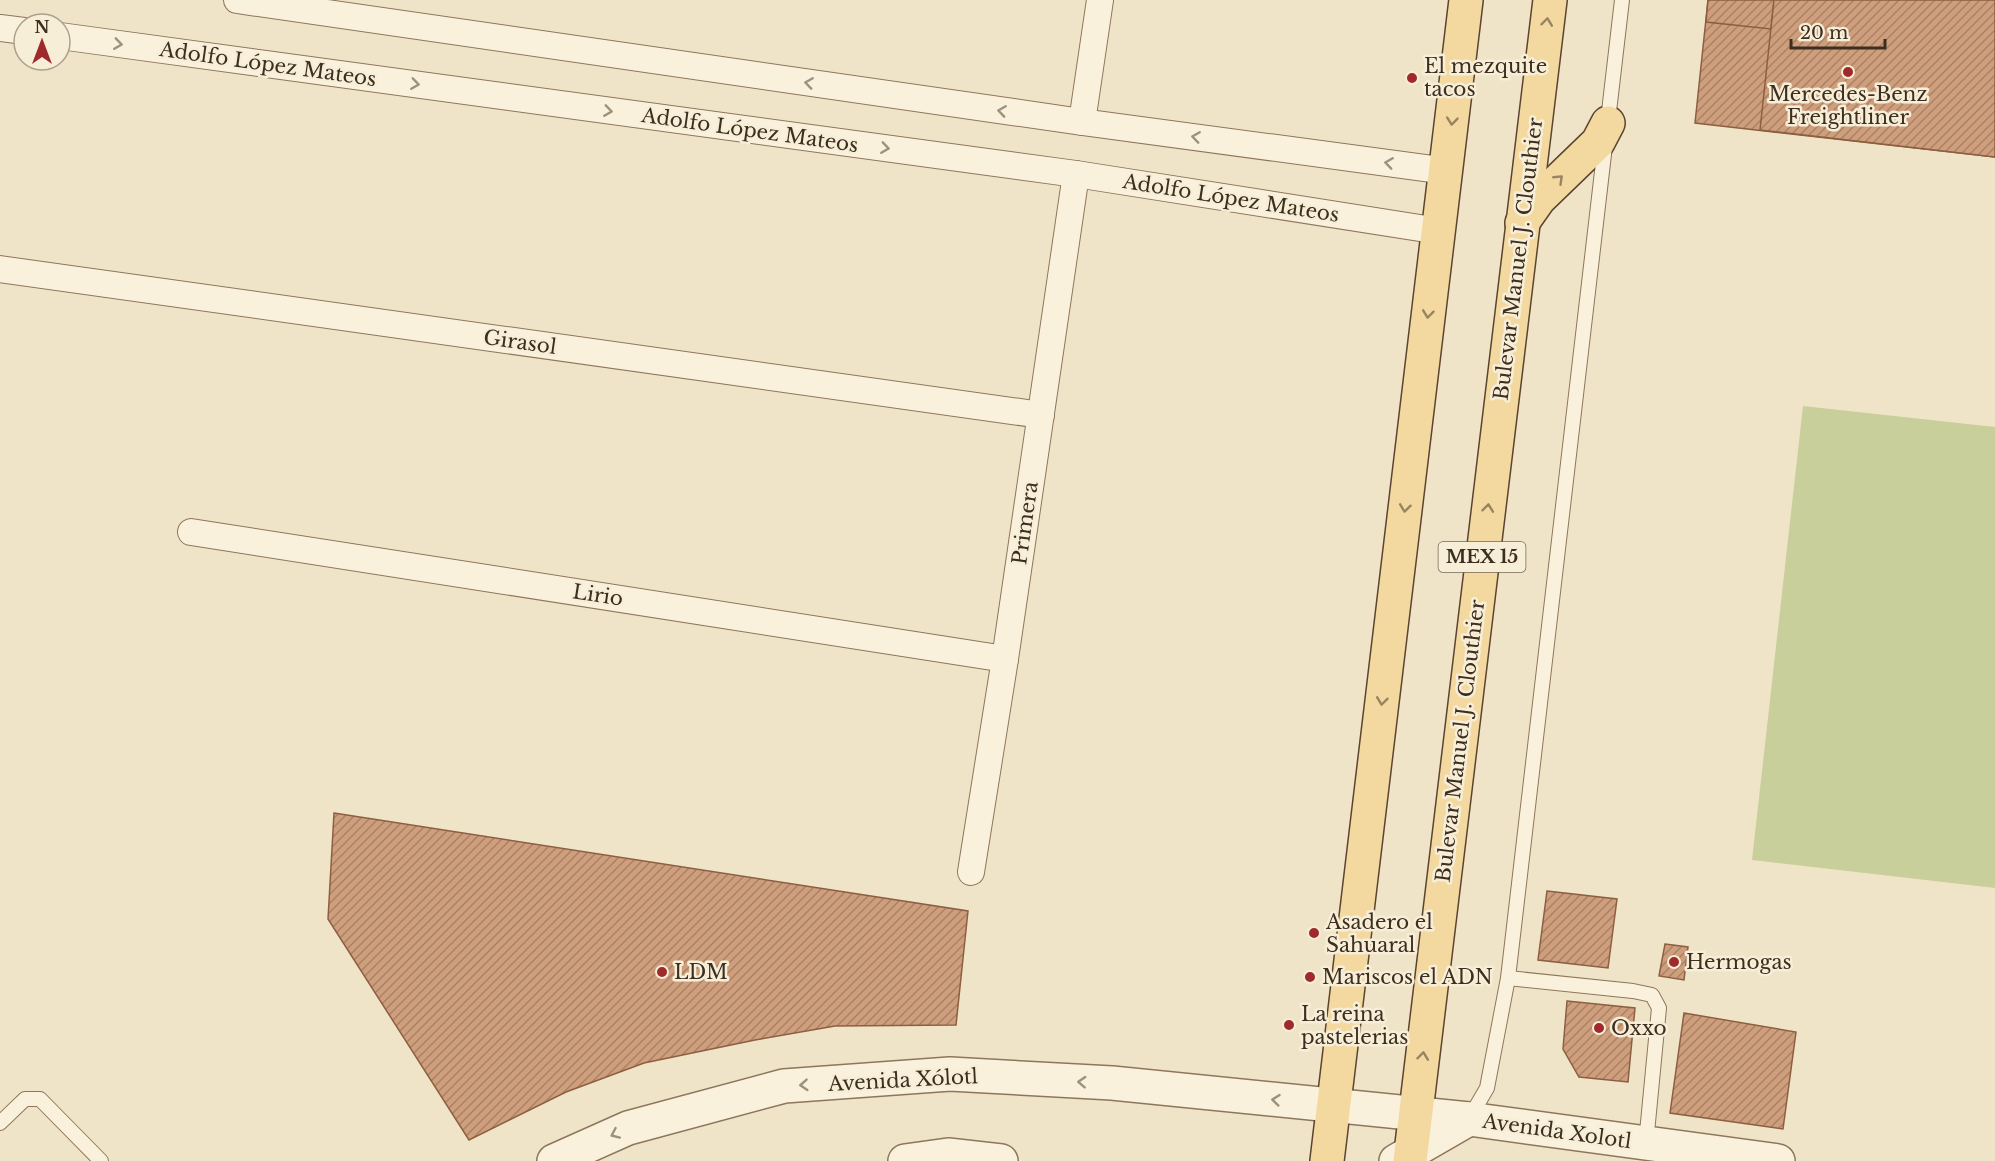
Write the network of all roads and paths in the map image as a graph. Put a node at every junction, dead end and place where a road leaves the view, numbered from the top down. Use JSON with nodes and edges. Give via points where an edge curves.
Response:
{"nodes":[{"id":1,"x":237,"y":0,"type":"edge"},
{"id":2,"x":1100,"y":0,"type":"edge"},
{"id":3,"x":1466,"y":0,"type":"edge"},
{"id":4,"x":1550,"y":0,"type":"edge"},
{"id":5,"x":1622,"y":0,"type":"edge"},
{"id":6,"x":72,"y":38,"type":"edge"},
{"id":7,"x":1082,"y":122,"type":"junction"},
{"id":8,"x":1608,"y":123,"type":"junction"},
{"id":9,"x":1447,"y":171,"type":"junction"},
{"id":10,"x":1076,"y":174,"type":"junction"},
{"id":11,"x":1522,"y":223,"type":"junction"},
{"id":12,"x":1439,"y":231,"type":"junction"},
{"id":13,"x":0,"y":269,"type":"edge"},
{"id":14,"x":1041,"y":416,"type":"junction"},
{"id":15,"x":191,"y":532,"type":"dead end"},
{"id":16,"x":1005,"y":659,"type":"junction"},
{"id":17,"x":971,"y":872,"type":"dead end"},
{"id":18,"x":1508,"y":978,"type":"junction"},
{"id":19,"x":1334,"y":1106,"type":"junction"},
{"id":20,"x":1416,"y":1114,"type":"junction"},
{"id":21,"x":1469,"y":1119,"type":"junction"},
{"id":22,"x":0,"y":1123,"type":"edge"},
{"id":23,"x":1646,"y":1143,"type":"junction"},
{"id":24,"x":1406,"y":1159,"type":"edge"},
{"id":25,"x":101,"y":1161,"type":"edge"},
{"id":26,"x":554,"y":1161,"type":"edge"},
{"id":27,"x":905,"y":1161,"type":"edge"},
{"id":28,"x":1001,"y":1161,"type":"edge"},
{"id":29,"x":1327,"y":1161,"type":"edge"},
{"id":30,"x":1778,"y":1161,"type":"edge"}],
"edges":[{"from":7,"to":1,"type":"street","one_way":true},
{"from":2,"to":7,"type":"street"},
{"from":3,"to":9,"type":"main road","one_way":true},
{"from":11,"to":4,"type":"main road","name":"Bulevar Manuel J. Clouthier","number":"MEX 15","one_way":true},
{"from":5,"to":8,"type":"lane"},
{"from":6,"to":10,"type":"street","name":"Adolfo López Mateos","one_way":true},
{"from":9,"to":7,"type":"street","one_way":true},
{"from":11,"to":8,"type":"main road","one_way":true,"via":[[1539,199],[1598,142]]},
{"from":8,"to":18,"type":"lane"},
{"from":9,"to":12,"type":"main road"},
{"from":10,"to":12,"type":"street","name":"Adolfo López Mateos"},
{"from":10,"to":14,"type":"street","name":"Primera"},
{"from":20,"to":11,"type":"main road","name":"Bulevar Manuel J. Clouthier","number":"MEX 15","one_way":true},
{"from":12,"to":19,"type":"main road","one_way":true},
{"from":13,"to":14,"type":"street","name":"Girasol"},
{"from":14,"to":16,"type":"street","name":"Primera"},
{"from":15,"to":16,"type":"street","name":"Lirio"},
{"from":16,"to":17,"type":"street","name":"Primera"},
{"from":18,"to":21,"type":"lane","via":[[1487,1088]]},
{"from":18,"to":23,"type":"lane","via":[[1652,996],[1659,1008]]},
{"from":19,"to":20,"type":"street","name":"Avenida Xolotl"},
{"from":19,"to":26,"type":"street","name":"Avenida Xólotl","one_way":true,"via":[[1112,1083],[950,1074],[784,1086],[628,1128]]},
{"from":19,"to":29,"type":"main road"},
{"from":20,"to":21,"type":"street","name":"Avenida Xolotl"},
{"from":20,"to":24,"type":"main road","name":"Bulevar Manuel J. Clouthier","number":"MEX 15"},
{"from":21,"to":23,"type":"street","name":"Avenida Xolotl"},
{"from":21,"to":24,"type":"street"},
{"from":22,"to":25,"type":"lane","via":[[25,1099],[40,1099]]},
{"from":23,"to":30,"type":"street","name":"Avenida Xolotl"},
{"from":27,"to":28,"type":"street","via":[[948,1155]]}]}
